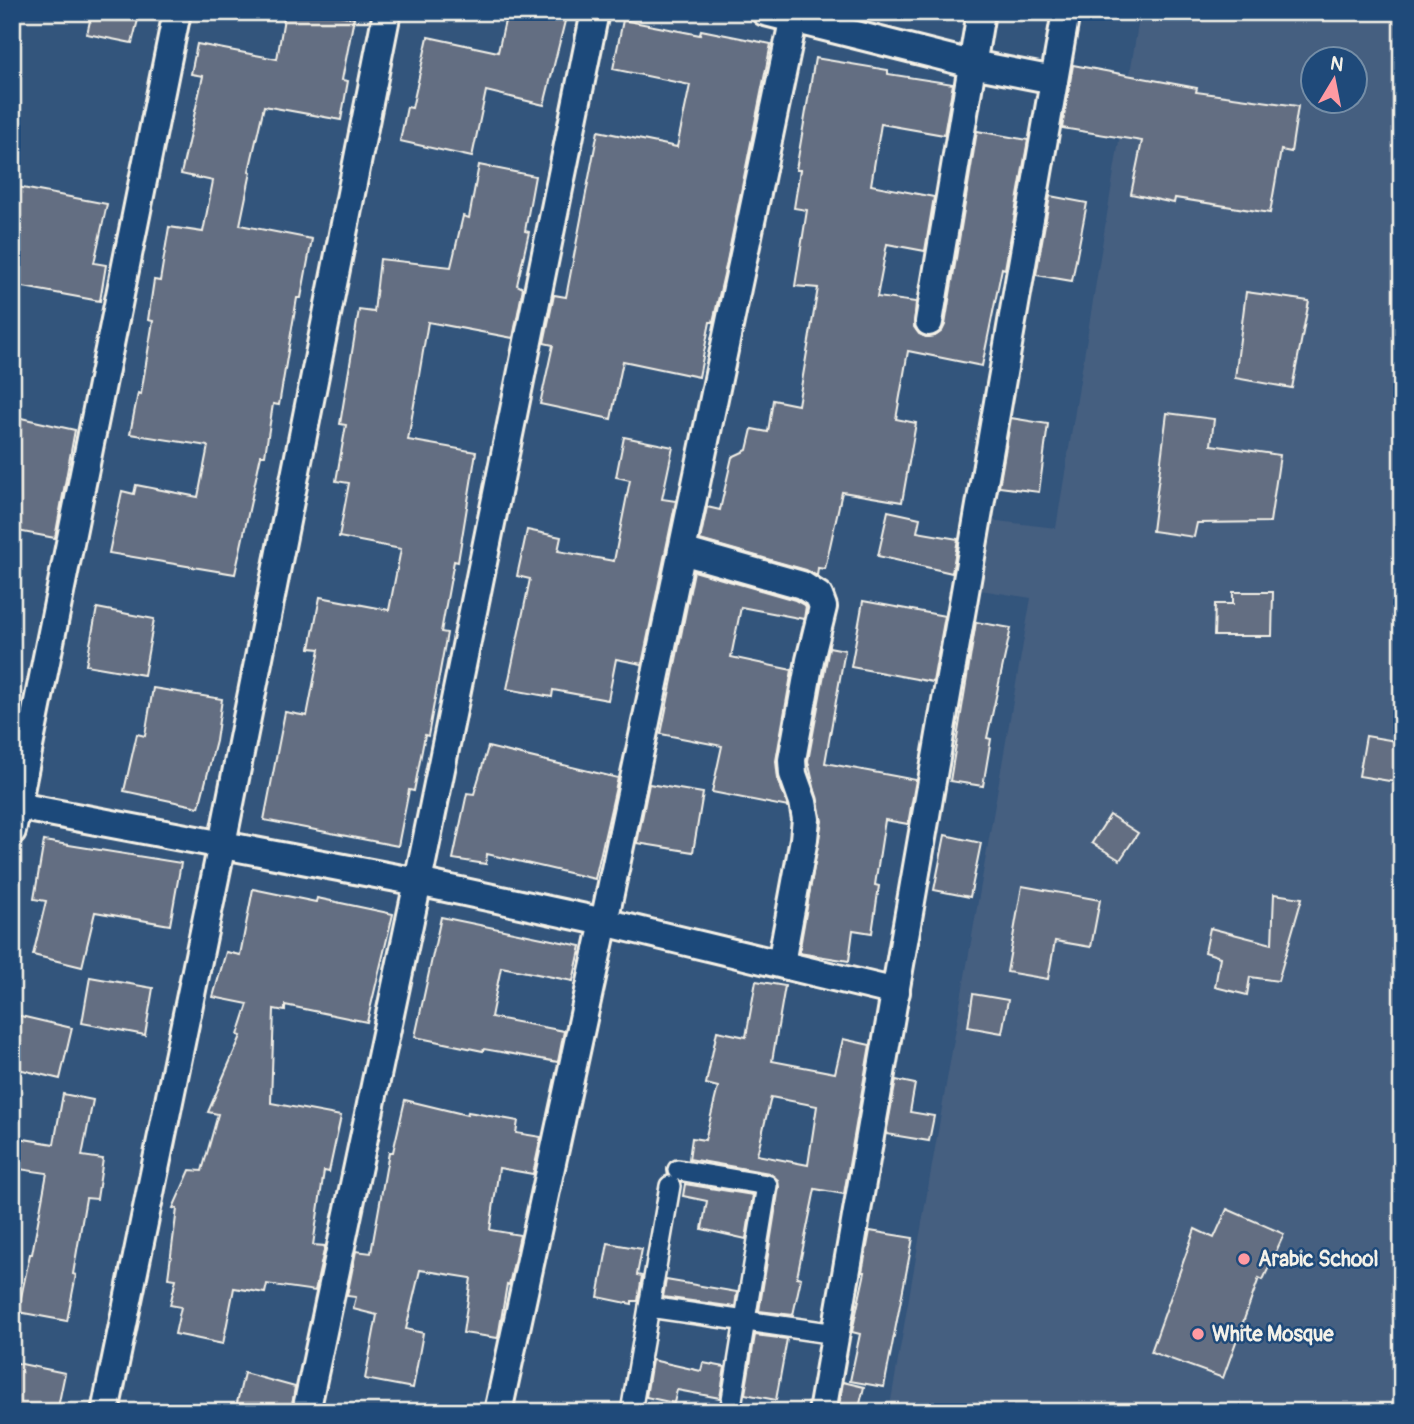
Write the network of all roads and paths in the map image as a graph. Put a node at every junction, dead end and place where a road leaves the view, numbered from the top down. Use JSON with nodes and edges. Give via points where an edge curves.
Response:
{"nodes":[{"id":1,"x":177,"y":12,"type":"edge"},
{"id":2,"x":387,"y":12,"type":"edge"},
{"id":3,"x":595,"y":12,"type":"edge"},
{"id":4,"x":765,"y":12,"type":"edge"},
{"id":5,"x":981,"y":12,"type":"edge"},
{"id":6,"x":1066,"y":12,"type":"edge"},
{"id":7,"x":795,"y":15,"type":"edge"},
{"id":8,"x":972,"y":64,"type":"junction"},
{"id":9,"x":1055,"y":80,"type":"junction"},
{"id":10,"x":929,"y":322,"type":"dead end"},
{"id":11,"x":682,"y":551,"type":"junction"},
{"id":12,"x":14,"y":814,"type":"edge"},
{"id":13,"x":222,"y":844,"type":"junction"},
{"id":14,"x":418,"y":882,"type":"junction"},
{"id":15,"x":604,"y":922,"type":"junction"},
{"id":16,"x":781,"y":963,"type":"junction"},
{"id":17,"x":896,"y":992,"type":"junction"},
{"id":18,"x":649,"y":1307,"type":"junction"},
{"id":19,"x":745,"y":1321,"type":"junction"},
{"id":20,"x":836,"y":1334,"type":"junction"},
{"id":21,"x":105,"y":1412,"type":"edge"},
{"id":22,"x":306,"y":1412,"type":"edge"},
{"id":23,"x":498,"y":1412,"type":"edge"},
{"id":24,"x":631,"y":1412,"type":"edge"},
{"id":25,"x":730,"y":1412,"type":"edge"},
{"id":26,"x":822,"y":1412,"type":"edge"}],
"edges":[{"from":1,"to":12,"type":"street"},
{"from":2,"to":13,"type":"street"},
{"from":3,"to":14,"type":"street"},
{"from":4,"to":7,"type":"street"},
{"from":5,"to":8,"type":"street"},
{"from":6,"to":9,"type":"street"},
{"from":7,"to":8,"type":"street"},
{"from":7,"to":11,"type":"street"},
{"from":8,"to":9,"type":"street"},
{"from":8,"to":10,"type":"street"},
{"from":9,"to":17,"type":"street"},
{"from":11,"to":15,"type":"street"},
{"from":11,"to":16,"type":"street","via":[[802,585],[819,596],[823,607],[794,744],[793,774],[806,820]]},
{"from":12,"to":13,"type":"street"},
{"from":13,"to":14,"type":"street"},
{"from":13,"to":21,"type":"street"},
{"from":14,"to":15,"type":"street"},
{"from":14,"to":22,"type":"street"},
{"from":15,"to":16,"type":"street"},
{"from":15,"to":23,"type":"street"},
{"from":16,"to":17,"type":"street"},
{"from":17,"to":20,"type":"street"},
{"from":18,"to":19,"type":"street"},
{"from":18,"to":19,"type":"street","via":[[674,1178],[767,1185]]},
{"from":18,"to":24,"type":"street"},
{"from":19,"to":20,"type":"street"},
{"from":19,"to":25,"type":"street"},
{"from":20,"to":26,"type":"street"}]}
